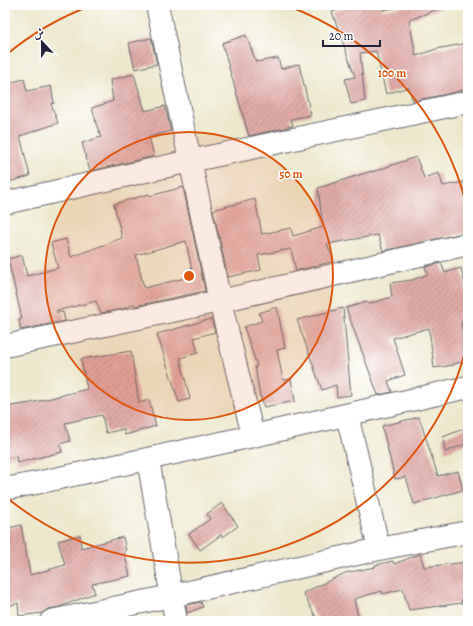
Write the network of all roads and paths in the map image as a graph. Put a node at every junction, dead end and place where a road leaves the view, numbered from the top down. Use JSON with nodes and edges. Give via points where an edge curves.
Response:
{"nodes":[{"id":1,"x":158,"y":5,"type":"edge"},
{"id":2,"x":468,"y":102,"type":"edge"},
{"id":3,"x":190,"y":161,"type":"junction"},
{"id":4,"x":5,"y":203,"type":"edge"},
{"id":5,"x":468,"y":244,"type":"edge"},
{"id":6,"x":220,"y":301,"type":"junction"},
{"id":7,"x":5,"y":346,"type":"edge"},
{"id":8,"x":468,"y":387,"type":"edge"},
{"id":9,"x":347,"y":415,"type":"junction"},
{"id":10,"x":253,"y":436,"type":"junction"},
{"id":11,"x":148,"y":459,"type":"junction"},
{"id":12,"x":5,"y":489,"type":"edge"},
{"id":13,"x":468,"y":532,"type":"edge"},
{"id":14,"x":379,"y":549,"type":"junction"},
{"id":15,"x":171,"y":596,"type":"junction"},
{"id":16,"x":51,"y":621,"type":"edge"},
{"id":17,"x":176,"y":621,"type":"edge"}],
"edges":[{"from":1,"to":3,"type":"street"},
{"from":2,"to":3,"type":"street"},
{"from":3,"to":4,"type":"street"},
{"from":3,"to":6,"type":"street"},
{"from":5,"to":6,"type":"street"},
{"from":6,"to":7,"type":"street"},
{"from":6,"to":10,"type":"street"},
{"from":8,"to":9,"type":"street"},
{"from":9,"to":10,"type":"street"},
{"from":9,"to":14,"type":"street"},
{"from":10,"to":11,"type":"street"},
{"from":11,"to":12,"type":"street"},
{"from":11,"to":15,"type":"street"},
{"from":13,"to":14,"type":"street"},
{"from":14,"to":15,"type":"street"},
{"from":15,"to":16,"type":"street"},
{"from":15,"to":17,"type":"street"}]}
